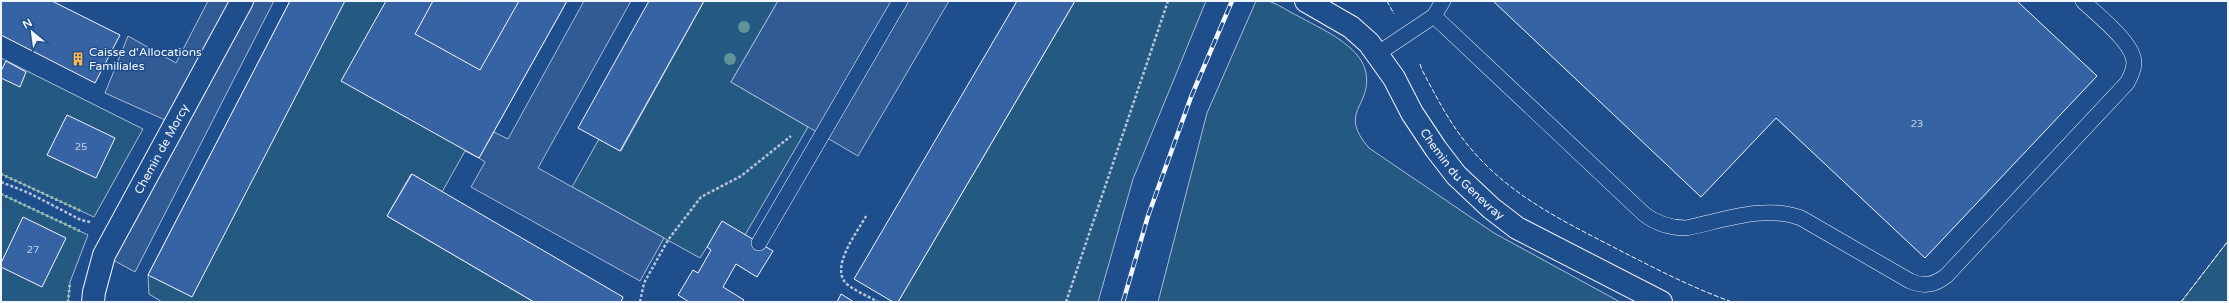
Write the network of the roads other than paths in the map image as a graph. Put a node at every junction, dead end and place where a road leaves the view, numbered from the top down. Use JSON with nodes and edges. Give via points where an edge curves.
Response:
{"nodes":[{"id":1,"x":242,"y":1,"type":"edge"},
{"id":2,"x":900,"y":1,"type":"edge"},
{"id":3,"x":1306,"y":1,"type":"edge"},
{"id":4,"x":1443,"y":1,"type":"edge"},
{"id":5,"x":2083,"y":1,"type":"edge"},
{"id":6,"x":1434,"y":16,"type":"junction"},
{"id":7,"x":1378,"y":54,"type":"junction"},
{"id":8,"x":759,"y":243,"type":"dead end"},
{"id":9,"x":93,"y":302,"type":"edge"},
{"id":10,"x":1661,"y":302,"type":"edge"}],
"edges":[{"from":1,"to":9,"type":"street","name":"Chemin de Morcy","via":[[118,227],[104,256]]},
{"from":2,"to":8,"type":"lane"},
{"from":3,"to":7,"type":"street","name":"Chemin du Genevray","via":[[1351,26]]},
{"from":4,"to":6,"type":"lane"},
{"from":5,"to":6,"type":"lane","via":[[2132,51],[2134,62],[2127,83],[1946,276],[1924,285],[1910,281],[1788,213],[1762,213],[1686,228],[1675,228],[1654,221]]},
{"from":6,"to":7,"type":"lane"},
{"from":7,"to":10,"type":"street","name":"Chemin du Genevray","via":[[1436,149],[1456,175],[1491,208],[1517,228]]}]}
